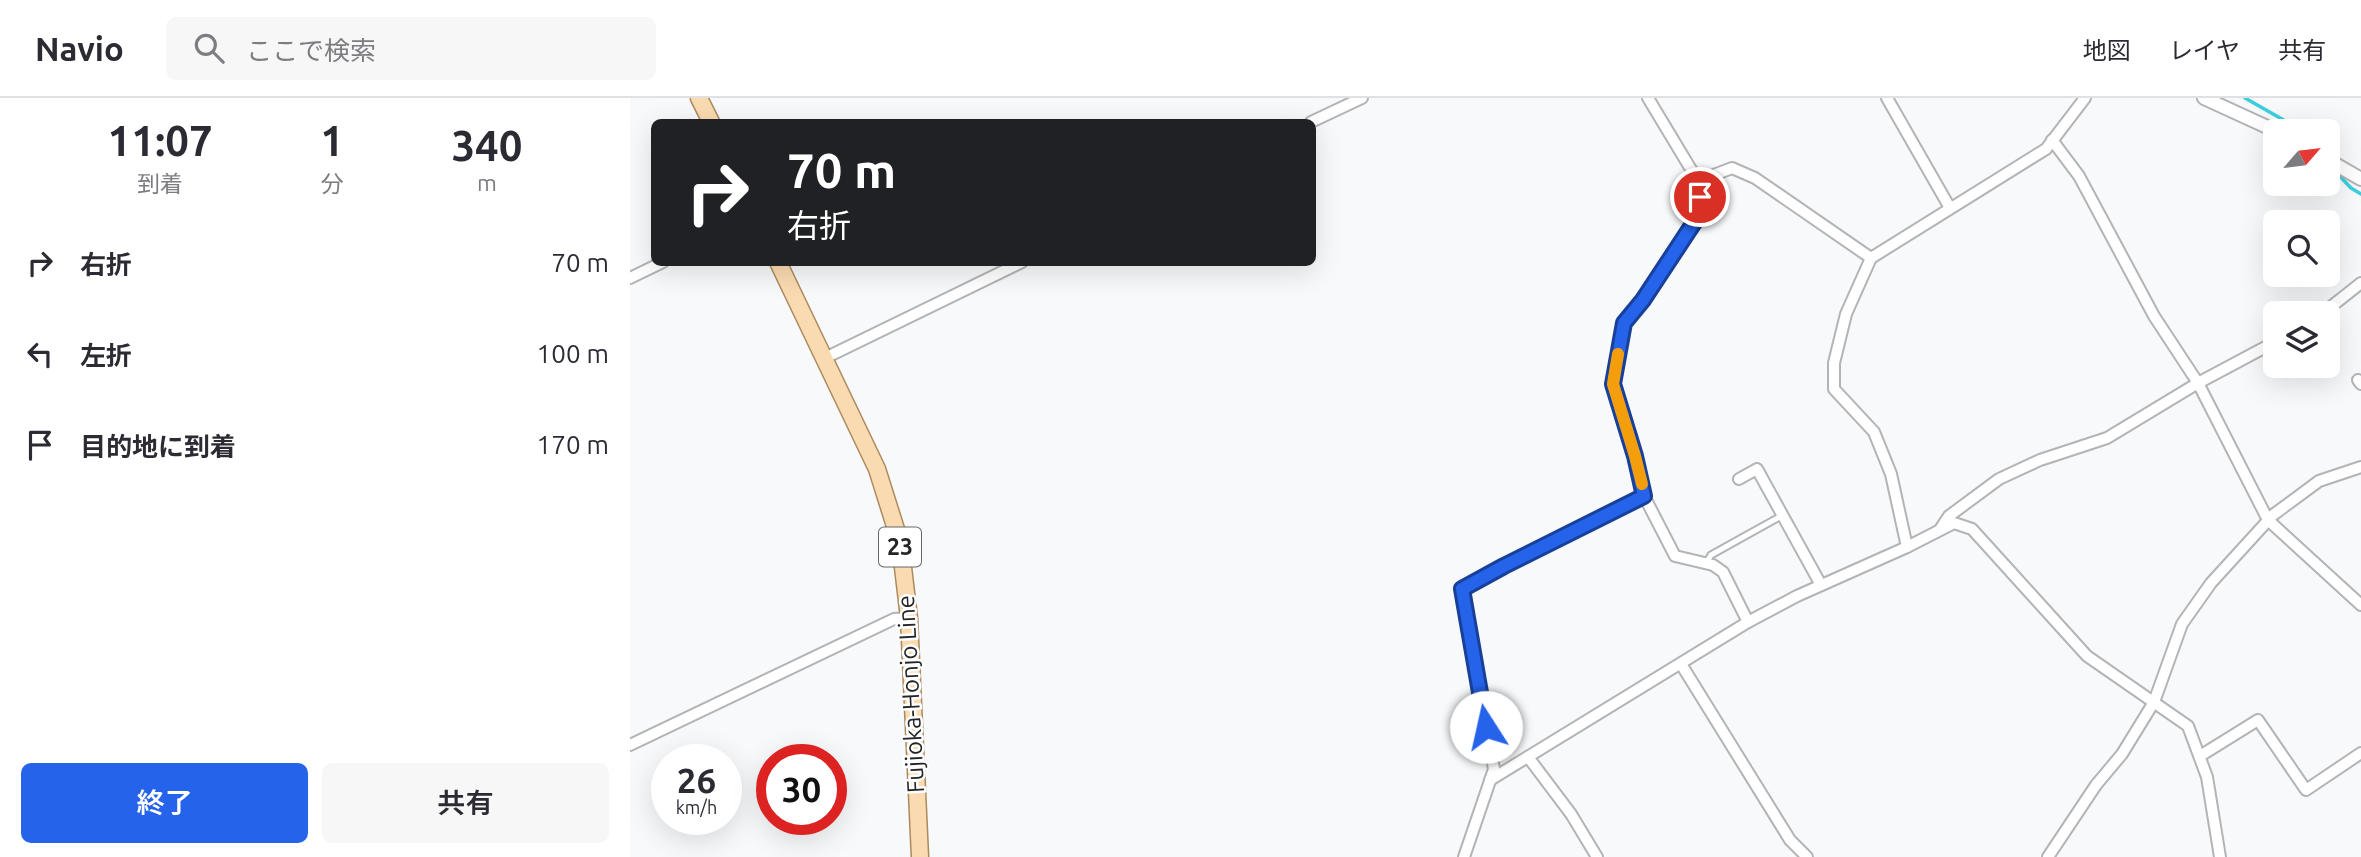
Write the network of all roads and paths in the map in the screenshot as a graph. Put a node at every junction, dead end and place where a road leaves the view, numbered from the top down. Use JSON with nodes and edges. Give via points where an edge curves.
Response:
{"nodes":[{"id":1,"x":699,"y":98,"type":"edge"},
{"id":2,"x":1362,"y":98,"type":"edge"},
{"id":3,"x":1648,"y":98,"type":"edge"},
{"id":4,"x":1887,"y":98,"type":"edge"},
{"id":5,"x":2085,"y":98,"type":"edge"},
{"id":6,"x":2204,"y":98,"type":"edge"},
{"id":7,"x":710,"y":119,"type":"edge"},
{"id":8,"x":1316,"y":120,"type":"edge"},
{"id":9,"x":2263,"y":125,"type":"edge"},
{"id":10,"x":2052,"y":140,"type":"junction"},
{"id":11,"x":2340,"y":167,"type":"edge"},
{"id":12,"x":2361,"y":179,"type":"edge"},
{"id":13,"x":1699,"y":181,"type":"junction"},
{"id":14,"x":1950,"y":208,"type":"junction"},
{"id":15,"x":1871,"y":258,"type":"junction"},
{"id":16,"x":655,"y":266,"type":"edge"},
{"id":17,"x":780,"y":266,"type":"edge"},
{"id":18,"x":1014,"y":266,"type":"edge"},
{"id":19,"x":630,"y":278,"type":"edge"},
{"id":20,"x":2361,"y":283,"type":"edge"},
{"id":21,"x":2338,"y":301,"type":"edge"},
{"id":22,"x":2263,"y":348,"type":"edge"},
{"id":23,"x":824,"y":359,"type":"junction"},
{"id":24,"x":2198,"y":383,"type":"junction"},
{"id":25,"x":2361,"y":467,"type":"edge"},
{"id":26,"x":1739,"y":479,"type":"dead end"},
{"id":27,"x":1644,"y":496,"type":"junction"},
{"id":28,"x":1783,"y":515,"type":"junction"},
{"id":29,"x":2268,"y":520,"type":"junction"},
{"id":30,"x":1939,"y":530,"type":"junction"},
{"id":31,"x":1907,"y":547,"type":"junction"},
{"id":32,"x":1706,"y":563,"type":"junction"},
{"id":33,"x":1821,"y":585,"type":"junction"},
{"id":34,"x":2361,"y":605,"type":"edge"},
{"id":35,"x":909,"y":618,"type":"junction"},
{"id":36,"x":1748,"y":622,"type":"junction"},
{"id":37,"x":1681,"y":664,"type":"junction"},
{"id":38,"x":2154,"y":702,"type":"junction"},
{"id":39,"x":630,"y":745,"type":"edge"},
{"id":40,"x":2361,"y":753,"type":"edge"},
{"id":41,"x":2200,"y":756,"type":"junction"},
{"id":42,"x":1528,"y":757,"type":"junction"},
{"id":43,"x":1490,"y":780,"type":"junction"},
{"id":44,"x":920,"y":857,"type":"edge"},
{"id":45,"x":1464,"y":857,"type":"edge"},
{"id":46,"x":1597,"y":857,"type":"edge"},
{"id":47,"x":1807,"y":857,"type":"edge"},
{"id":48,"x":2048,"y":857,"type":"edge"},
{"id":49,"x":2220,"y":857,"type":"edge"}],
"edges":[{"from":1,"to":7,"type":"main road"},
{"from":2,"to":8,"type":"street"},
{"from":3,"to":13,"type":"street"},
{"from":4,"to":14,"type":"street"},
{"from":5,"to":10,"type":"street"},
{"from":6,"to":9,"type":"street"},
{"from":10,"to":14,"type":"street","via":[[2046,149]]},
{"from":10,"to":24,"type":"street","via":[[2079,176],[2154,316]]},
{"from":11,"to":12,"type":"street"},
{"from":13,"to":15,"type":"street","via":[[1732,168],[1755,178]]},
{"from":13,"to":27,"type":"street","via":[[1701,212],[1624,323],[1613,384]]},
{"from":14,"to":15,"type":"street"},
{"from":15,"to":31,"type":"street","via":[[1846,314],[1833,389],[1874,432],[1891,474]]},
{"from":16,"to":19,"type":"street"},
{"from":17,"to":23,"type":"main road","name":"Fujioka-Honjo Line","number":"23"},
{"from":18,"to":23,"type":"street"},
{"from":20,"to":21,"type":"street"},
{"from":22,"to":24,"type":"street"},
{"from":23,"to":35,"type":"main road","name":"Fujioka-Honjo Line","number":"23","via":[[890,505],[900,542]]},
{"from":24,"to":29,"type":"street"},
{"from":24,"to":30,"type":"street","via":[[2107,438],[1999,479],[1949,516]]},
{"from":25,"to":29,"type":"street","via":[[2319,481]]},
{"from":26,"to":28,"type":"street","via":[[1757,469]]},
{"from":27,"to":32,"type":"street","via":[[1675,555]]},
{"from":27,"to":43,"type":"street","via":[[1462,589],[1494,769]]},
{"from":28,"to":32,"type":"lane","via":[[1711,555]]},
{"from":28,"to":33,"type":"street"},
{"from":29,"to":34,"type":"street"},
{"from":29,"to":38,"type":"street","via":[[2211,583],[2182,624]]},
{"from":30,"to":31,"type":"street"},
{"from":30,"to":38,"type":"street","via":[[1954,523],[1972,529],[2087,656]]},
{"from":31,"to":33,"type":"street"},
{"from":32,"to":36,"type":"street","via":[[1723,572]]},
{"from":33,"to":36,"type":"street"},
{"from":35,"to":39,"type":"street","via":[[894,619]]},
{"from":35,"to":44,"type":"main road","name":"Fujioka-Honjo Line","number":"23"},
{"from":36,"to":37,"type":"street"},
{"from":37,"to":42,"type":"street"},
{"from":37,"to":47,"type":"street","via":[[1790,839]]},
{"from":38,"to":41,"type":"street","via":[[2188,726]]},
{"from":38,"to":48,"type":"street"},
{"from":40,"to":41,"type":"street","via":[[2306,790],[2258,720]]},
{"from":41,"to":49,"type":"street"},
{"from":42,"to":43,"type":"street"},
{"from":42,"to":46,"type":"street"},
{"from":43,"to":45,"type":"street"}]}
